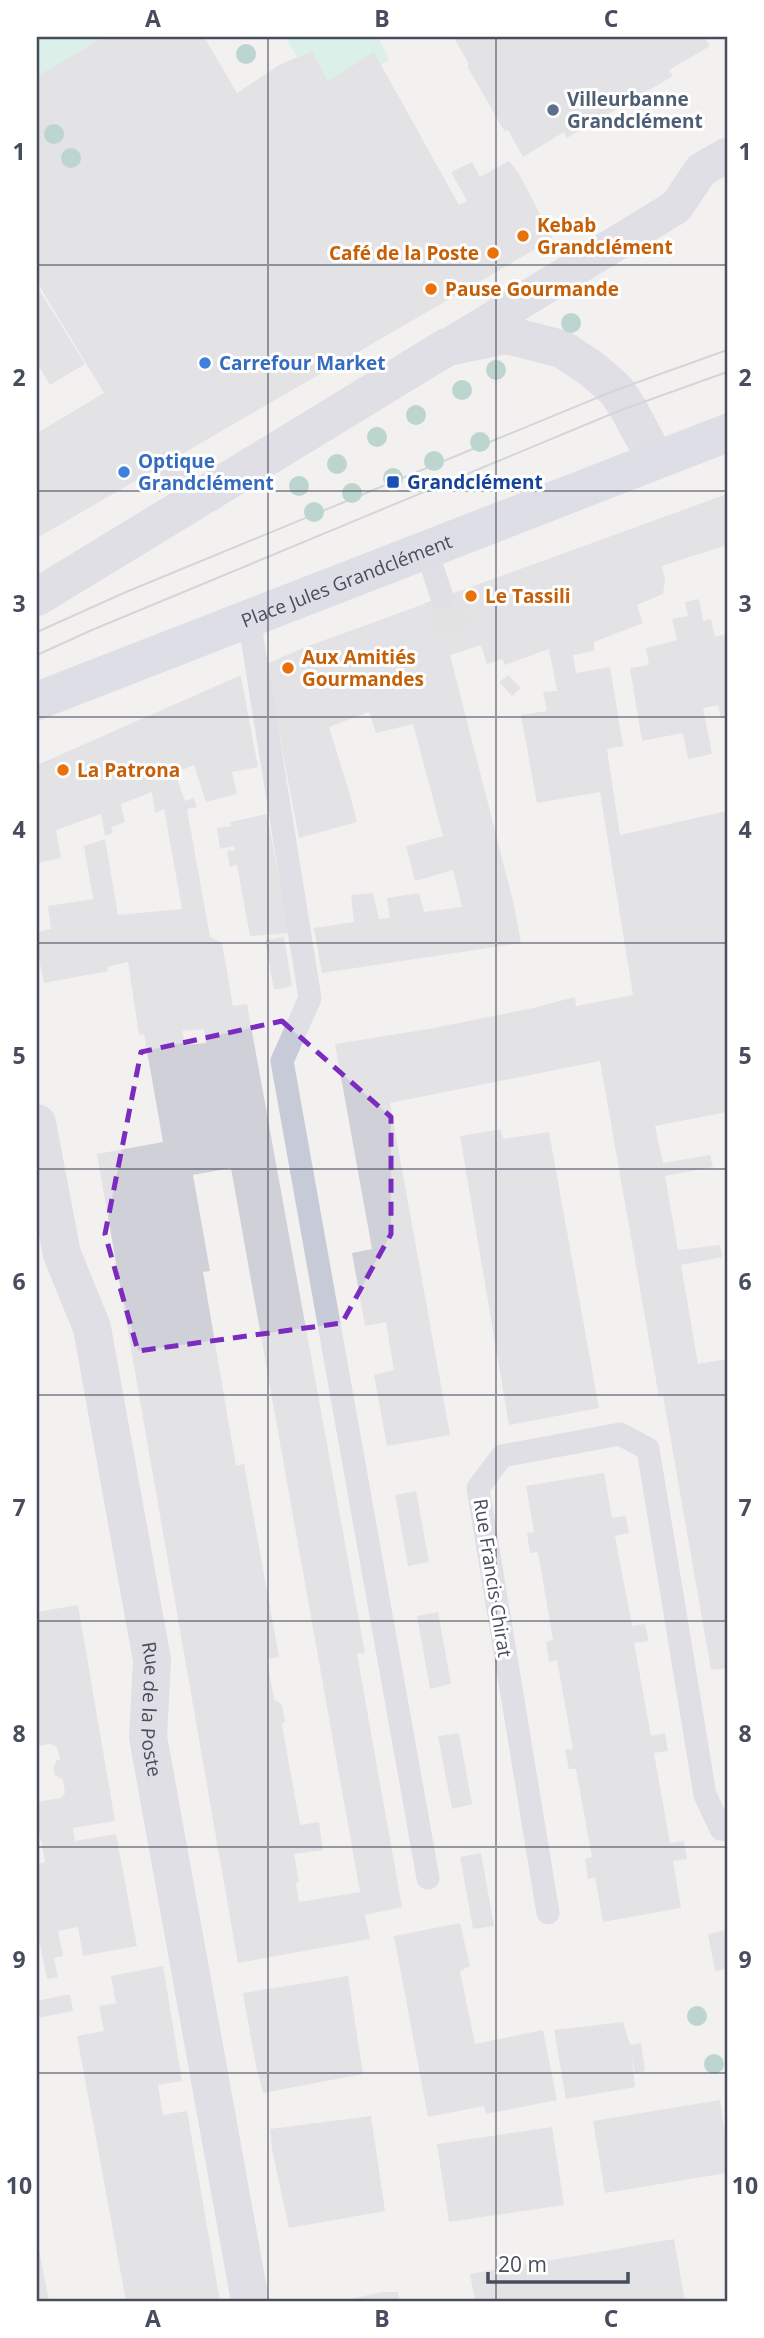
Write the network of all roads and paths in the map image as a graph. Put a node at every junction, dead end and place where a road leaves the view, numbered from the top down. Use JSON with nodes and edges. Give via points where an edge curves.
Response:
{"nodes":[{"id":1,"x":727,"y":155,"type":"edge"},
{"id":2,"x":447,"y":347,"type":"junction"},
{"id":3,"x":727,"y":433,"type":"edge"},
{"id":4,"x":656,"y":460,"type":"junction"},
{"id":5,"x":167,"y":463,"type":"dead end"},
{"id":6,"x":191,"y":504,"type":"junction"},
{"id":7,"x":426,"y":549,"type":"junction"},
{"id":8,"x":37,"y":597,"type":"edge"},
{"id":9,"x":442,"y":597,"type":"tunnel mouth"},
{"id":10,"x":249,"y":619,"type":"junction"},
{"id":11,"x":37,"y":701,"type":"edge"},
{"id":12,"x":37,"y":1123,"type":"edge"},
{"id":13,"x":727,"y":1830,"type":"edge"},
{"id":14,"x":428,"y":1878,"type":"dead end"},
{"id":15,"x":548,"y":1913,"type":"dead end"},
{"id":16,"x":250,"y":2301,"type":"edge"}],
"edges":[{"from":1,"to":2,"type":"street","via":[[701,170],[676,206]]},
{"from":2,"to":4,"type":"street","via":[[507,335],[562,348],[616,390]]},
{"from":2,"to":6,"type":"street"},
{"from":3,"to":4,"type":"main road","name":"Place Jules Grandclément"},
{"from":4,"to":7,"type":"main road","name":"Place Jules Grandclément"},
{"from":5,"to":6,"type":"lane"},
{"from":6,"to":8,"type":"street"},
{"from":7,"to":9,"type":"lane"},
{"from":7,"to":10,"type":"main road","name":"Place Jules Grandclément"},
{"from":10,"to":11,"type":"main road","name":"Place Jules Grandclément"},
{"from":10,"to":14,"type":"lane","via":[[310,998],[282,1061]]},
{"from":12,"to":16,"type":"street","name":"Rue de la Poste","via":[[62,1254],[92,1328],[152,1660],[148,1737]]},
{"from":13,"to":15,"type":"lane","name":"Rue Francis Chirat","via":[[722,1829],[705,1795],[648,1449],[620,1434],[502,1456],[478,1488]]}]}
